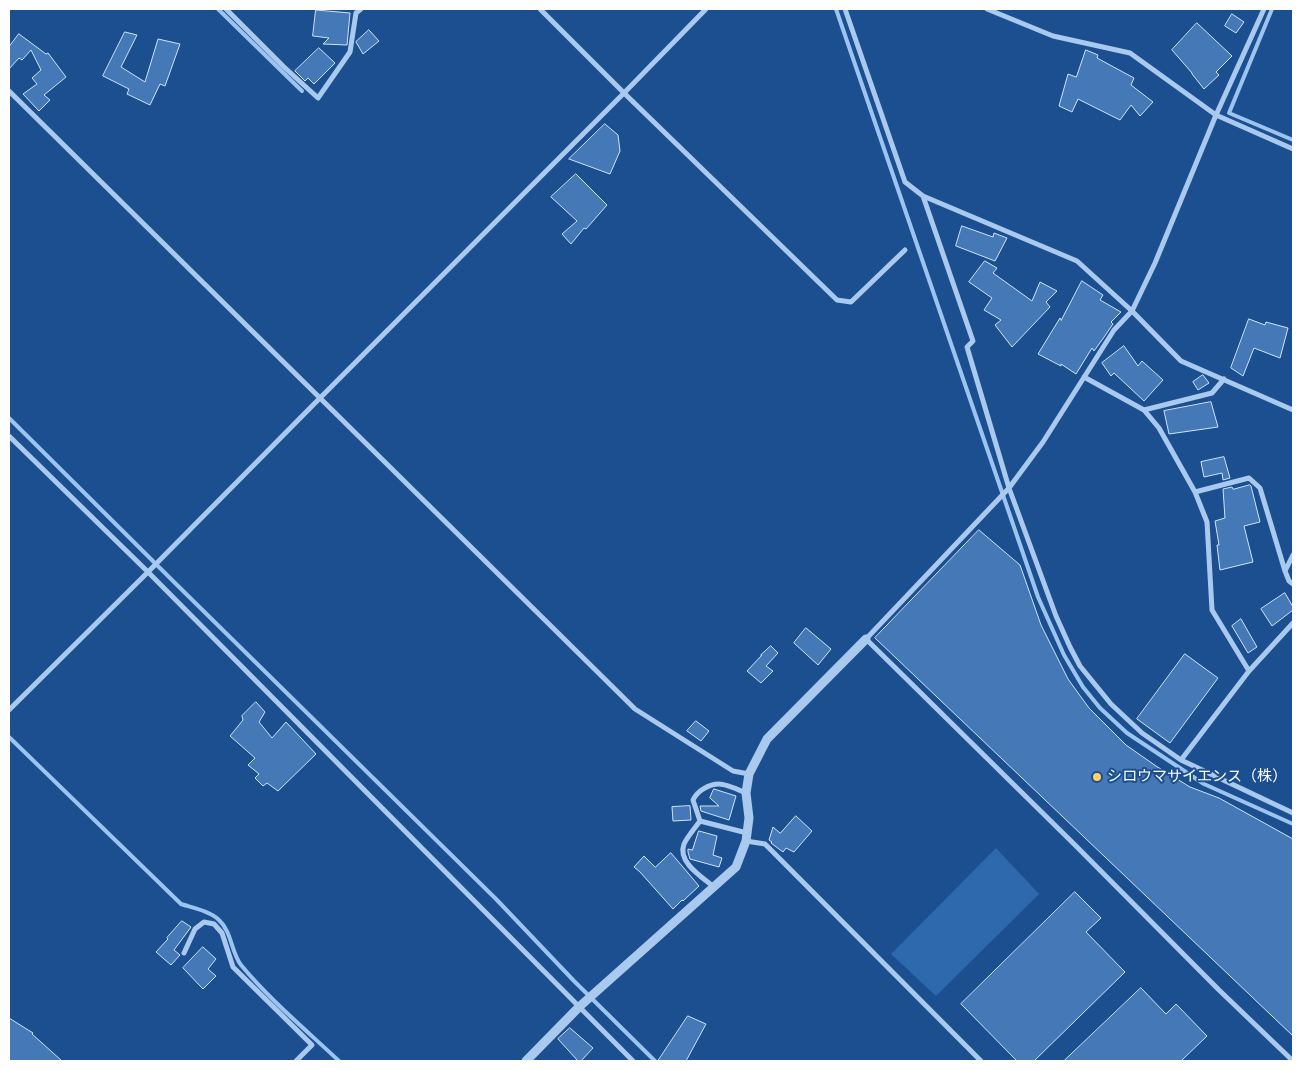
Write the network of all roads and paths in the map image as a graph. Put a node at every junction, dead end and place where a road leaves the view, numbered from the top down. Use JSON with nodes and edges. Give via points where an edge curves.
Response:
{"nodes":[{"id":1,"x":226,"y":9,"type":"edge"},
{"id":2,"x":360,"y":9,"type":"edge"},
{"id":3,"x":540,"y":9,"type":"edge"},
{"id":4,"x":706,"y":9,"type":"edge"},
{"id":5,"x":846,"y":9,"type":"edge"},
{"id":6,"x":987,"y":9,"type":"edge"},
{"id":7,"x":1264,"y":9,"type":"edge"},
{"id":8,"x":9,"y":91,"type":"edge"},
{"id":9,"x":624,"y":93,"type":"junction"},
{"id":10,"x":1216,"y":115,"type":"junction"},
{"id":11,"x":1293,"y":149,"type":"edge"},
{"id":12,"x":923,"y":196,"type":"junction"},
{"id":13,"x":906,"y":250,"type":"dead end"},
{"id":14,"x":1132,"y":311,"type":"junction"},
{"id":15,"x":1084,"y":377,"type":"junction"},
{"id":16,"x":1224,"y":379,"type":"junction"},
{"id":17,"x":319,"y":399,"type":"junction"},
{"id":18,"x":1144,"y":410,"type":"junction"},
{"id":19,"x":1293,"y":410,"type":"edge"},
{"id":20,"x":9,"y":436,"type":"edge"},
{"id":21,"x":1009,"y":488,"type":"junction"},
{"id":22,"x":1195,"y":492,"type":"junction"},
{"id":23,"x":1293,"y":555,"type":"edge"},
{"id":24,"x":1285,"y":571,"type":"junction"},
{"id":25,"x":148,"y":572,"type":"junction"},
{"id":26,"x":1293,"y":584,"type":"edge"},
{"id":27,"x":1293,"y":623,"type":"edge"},
{"id":28,"x":866,"y":639,"type":"junction"},
{"id":29,"x":1249,"y":671,"type":"junction"},
{"id":30,"x":9,"y":710,"type":"edge"},
{"id":31,"x":1181,"y":760,"type":"junction"},
{"id":32,"x":749,"y":774,"type":"junction"},
{"id":33,"x":746,"y":793,"type":"junction"},
{"id":34,"x":1293,"y":813,"type":"edge"},
{"id":35,"x":700,"y":821,"type":"junction"},
{"id":36,"x":746,"y":837,"type":"junction"},
{"id":37,"x":714,"y":887,"type":"junction"},
{"id":38,"x":184,"y":953,"type":"dead end"},
{"id":39,"x":579,"y":1007,"type":"junction"},
{"id":40,"x":296,"y":1061,"type":"edge"},
{"id":41,"x":526,"y":1061,"type":"edge"},
{"id":42,"x":633,"y":1061,"type":"edge"},
{"id":43,"x":981,"y":1061,"type":"edge"},
{"id":44,"x":1293,"y":1061,"type":"edge"}],
"edges":[{"from":1,"to":2,"type":"street","via":[[318,98],[350,52],[356,13]]},
{"from":3,"to":9,"type":"street"},
{"from":4,"to":9,"type":"street"},
{"from":5,"to":12,"type":"street","via":[[905,182]]},
{"from":6,"to":10,"type":"street","via":[[1053,36],[1130,53]]},
{"from":7,"to":10,"type":"street"},
{"from":8,"to":17,"type":"street"},
{"from":9,"to":13,"type":"street","via":[[837,300],[851,302]]},
{"from":9,"to":17,"type":"street"},
{"from":10,"to":11,"type":"street"},
{"from":10,"to":14,"type":"street"},
{"from":12,"to":14,"type":"street","via":[[1077,261]]},
{"from":12,"to":21,"type":"street","via":[[973,341],[967,347]]},
{"from":14,"to":15,"type":"street","via":[[1114,330]]},
{"from":14,"to":16,"type":"street","via":[[1181,361]]},
{"from":15,"to":18,"type":"street"},
{"from":15,"to":21,"type":"street"},
{"from":16,"to":18,"type":"street","via":[[1212,393]]},
{"from":16,"to":19,"type":"street"},
{"from":17,"to":25,"type":"street"},
{"from":17,"to":32,"type":"street","via":[[635,709],[733,771]]},
{"from":18,"to":22,"type":"street","via":[[1160,428]]},
{"from":20,"to":25,"type":"street"},
{"from":21,"to":28,"type":"street"},
{"from":21,"to":31,"type":"street","via":[[1056,616],[1080,666],[1110,704],[1142,733]]},
{"from":22,"to":24,"type":"street","via":[[1249,478],[1260,488]]},
{"from":22,"to":29,"type":"street","via":[[1208,522],[1212,610]]},
{"from":23,"to":24,"type":"street"},
{"from":24,"to":26,"type":"street"},
{"from":25,"to":30,"type":"street"},
{"from":25,"to":39,"type":"street"},
{"from":27,"to":29,"type":"street"},
{"from":28,"to":32,"type":"street","via":[[767,739]]},
{"from":28,"to":44,"type":"street"},
{"from":29,"to":31,"type":"street"},
{"from":31,"to":34,"type":"street"},
{"from":32,"to":33,"type":"street"},
{"from":33,"to":35,"type":"street","via":[[720,784],[706,787],[693,800]]},
{"from":33,"to":36,"type":"street","via":[[749,818]]},
{"from":35,"to":36,"type":"street"},
{"from":35,"to":37,"type":"street","via":[[682,852],[686,862]]},
{"from":36,"to":37,"type":"street","via":[[736,867]]},
{"from":36,"to":43,"type":"street","via":[[765,844]]},
{"from":37,"to":39,"type":"street"},
{"from":38,"to":40,"type":"street","via":[[195,930],[204,922],[214,924],[222,933],[233,967],[312,1045]]},
{"from":39,"to":41,"type":"street"},
{"from":39,"to":42,"type":"street"}]}
